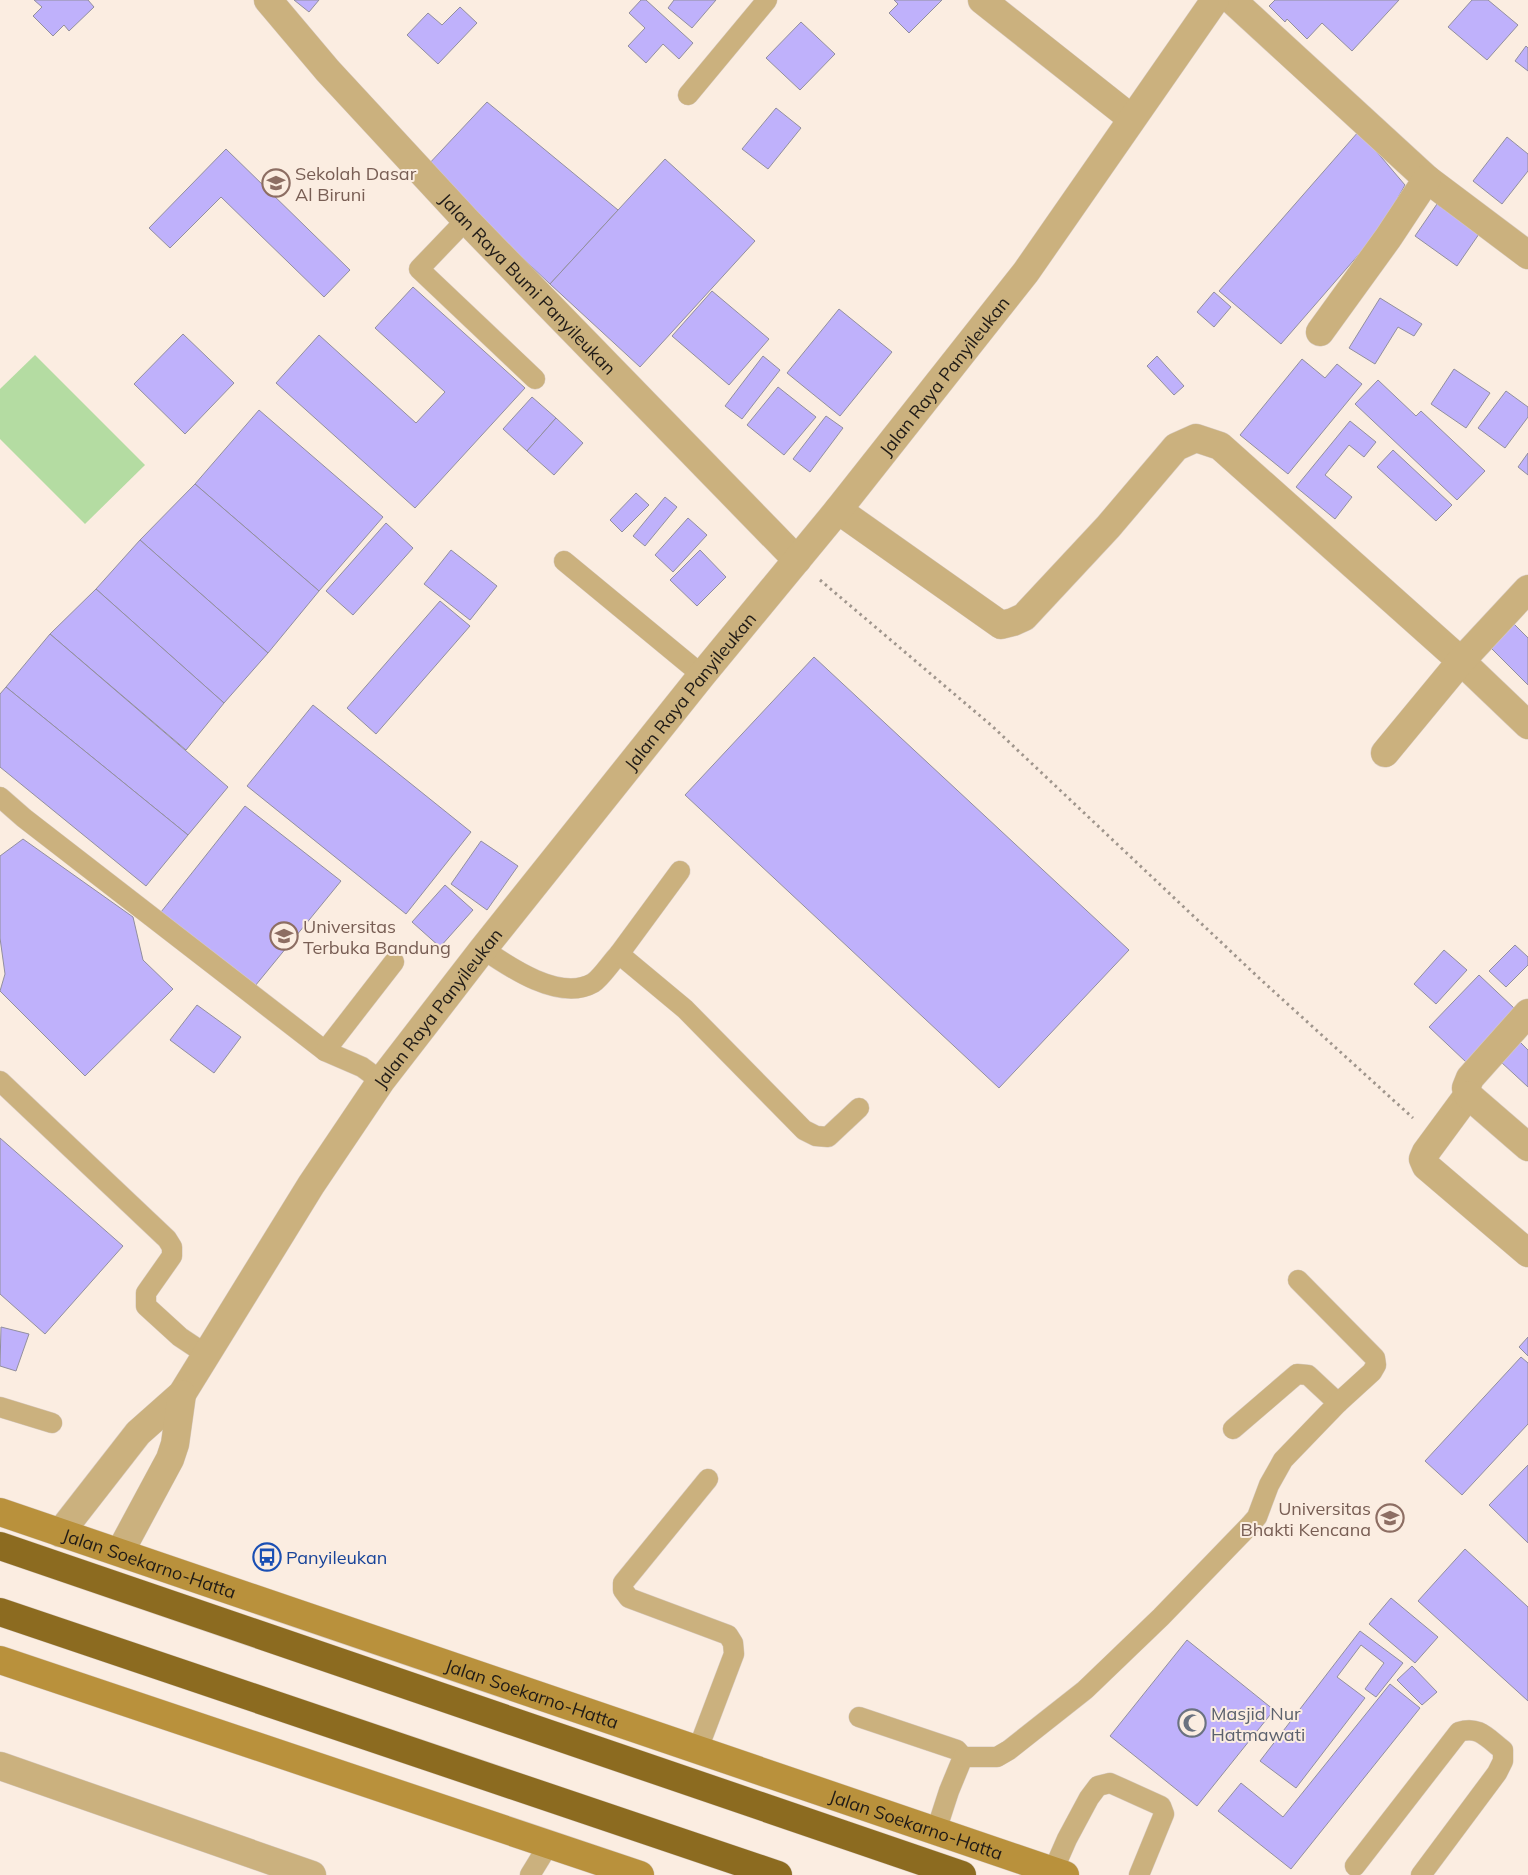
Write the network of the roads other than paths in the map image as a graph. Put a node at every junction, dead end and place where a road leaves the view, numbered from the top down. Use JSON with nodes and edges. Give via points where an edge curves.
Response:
{"nodes":[{"id":1,"x":268,"y":0,"type":"edge"},
{"id":2,"x":767,"y":0,"type":"edge"},
{"id":3,"x":982,"y":0,"type":"edge"},
{"id":4,"x":1215,"y":0,"type":"edge"},
{"id":5,"x":1232,"y":0,"type":"edge"},
{"id":6,"x":688,"y":95,"type":"dead end"},
{"id":7,"x":1131,"y":118,"type":"junction"},
{"id":8,"x":1427,"y":179,"type":"junction"},
{"id":9,"x":466,"y":220,"type":"junction"},
{"id":10,"x":1528,"y":255,"type":"edge"},
{"id":11,"x":1320,"y":332,"type":"dead end"},
{"id":12,"x":534,"y":379,"type":"dead end"},
{"id":13,"x":838,"y":510,"type":"junction"},
{"id":14,"x":797,"y":560,"type":"junction"},
{"id":15,"x":564,"y":561,"type":"dead end"},
{"id":16,"x":1528,"y":589,"type":"edge"},
{"id":17,"x":1461,"y":661,"type":"junction"},
{"id":18,"x":702,"y":675,"type":"junction"},
{"id":19,"x":1528,"y":725,"type":"edge"},
{"id":20,"x":1385,"y":753,"type":"dead end"},
{"id":21,"x":0,"y":797,"type":"edge"},
{"id":22,"x":680,"y":871,"type":"dead end"},
{"id":23,"x":482,"y":948,"type":"junction"},
{"id":24,"x":619,"y":954,"type":"junction"},
{"id":25,"x":394,"y":962,"type":"dead end"},
{"id":26,"x":1528,"y":1013,"type":"edge"},
{"id":27,"x":325,"y":1051,"type":"junction"},
{"id":28,"x":0,"y":1081,"type":"edge"},
{"id":29,"x":381,"y":1081,"type":"junction"},
{"id":30,"x":1468,"y":1095,"type":"junction"},
{"id":31,"x":859,"y":1108,"type":"dead end"},
{"id":32,"x":1528,"y":1147,"type":"edge"},
{"id":33,"x":1528,"y":1253,"type":"edge"},
{"id":34,"x":1298,"y":1280,"type":"dead end"},
{"id":35,"x":207,"y":1355,"type":"junction"},
{"id":36,"x":182,"y":1394,"type":"junction"},
{"id":37,"x":1338,"y":1403,"type":"junction"},
{"id":38,"x":0,"y":1407,"type":"edge"},
{"id":39,"x":52,"y":1423,"type":"dead end"},
{"id":40,"x":1234,"y":1429,"type":"dead end"},
{"id":41,"x":708,"y":1479,"type":"dead end"},
{"id":42,"x":0,"y":1512,"type":"edge"},
{"id":43,"x":60,"y":1533,"type":"junction"},
{"id":44,"x":0,"y":1546,"type":"edge"},
{"id":45,"x":120,"y":1552,"type":"junction"},
{"id":46,"x":0,"y":1612,"type":"edge"},
{"id":47,"x":0,"y":1660,"type":"edge"},
{"id":48,"x":859,"y":1717,"type":"dead end"},
{"id":49,"x":698,"y":1750,"type":"junction"},
{"id":50,"x":963,"y":1757,"type":"junction"},
{"id":51,"x":0,"y":1766,"type":"edge"},
{"id":52,"x":936,"y":1831,"type":"junction"},
{"id":53,"x":549,"y":1844,"type":"junction"},
{"id":54,"x":1356,"y":1866,"type":"dead end"},
{"id":55,"x":1059,"y":1873,"type":"edge"},
{"id":56,"x":312,"y":1875,"type":"edge"},
{"id":57,"x":530,"y":1875,"type":"edge"},
{"id":58,"x":640,"y":1875,"type":"edge"},
{"id":59,"x":778,"y":1875,"type":"edge"},
{"id":60,"x":962,"y":1875,"type":"edge"},
{"id":61,"x":1139,"y":1875,"type":"edge"},
{"id":62,"x":1421,"y":1875,"type":"edge"}],
"edges":[{"from":1,"to":9,"type":"street","name":"Jalan Raya Bumi Panyileukan","via":[[328,71]]},
{"from":2,"to":6,"type":"lane"},
{"from":3,"to":7,"type":"street"},
{"from":4,"to":7,"type":"street","name":"Jalan Raya Panyileukan"},
{"from":5,"to":8,"type":"street"},
{"from":7,"to":13,"type":"street","name":"Jalan Raya Panyileukan","via":[[1026,272]]},
{"from":8,"to":10,"type":"street"},
{"from":8,"to":11,"type":"street"},
{"from":9,"to":12,"type":"lane","via":[[419,269]]},
{"from":9,"to":14,"type":"street","name":"Jalan Raya Bumi Panyileukan"},
{"from":13,"to":14,"type":"street","name":"Jalan Raya Panyileukan"},
{"from":13,"to":17,"type":"street","via":[[1000,625],[1024,617],[1176,447],[1196,438],[1220,446]]},
{"from":14,"to":18,"type":"street","name":"Jalan Raya Panyileukan"},
{"from":15,"to":18,"type":"lane"},
{"from":16,"to":17,"type":"street"},
{"from":17,"to":19,"type":"street"},
{"from":17,"to":20,"type":"street"},
{"from":18,"to":23,"type":"street","name":"Jalan Raya Panyileukan"},
{"from":21,"to":27,"type":"lane"},
{"from":22,"to":24,"type":"lane"},
{"from":23,"to":24,"type":"lane","via":[[511,968],[551,986],[572,988],[593,982]]},
{"from":23,"to":29,"type":"street","name":"Jalan Raya Panyileukan"},
{"from":24,"to":31,"type":"lane","via":[[685,1009],[804,1130],[828,1137]]},
{"from":25,"to":27,"type":"lane"},
{"from":26,"to":30,"type":"street","via":[[1470,1078],[1466,1088]]},
{"from":27,"to":29,"type":"lane","via":[[362,1067]]},
{"from":28,"to":35,"type":"lane","via":[[167,1238],[172,1256],[146,1293],[146,1306]]},
{"from":29,"to":35,"type":"street","name":"Jalan Raya Panyileukan","via":[[311,1184]]},
{"from":30,"to":32,"type":"street"},
{"from":30,"to":33,"type":"street","via":[[1423,1159],[1426,1166]]},
{"from":34,"to":37,"type":"lane","via":[[1375,1358],[1372,1372]]},
{"from":35,"to":36,"type":"street","name":"Jalan Raya Panyileukan"},
{"from":36,"to":43,"type":"street","name":"Jalan Raya Panyileukan","via":[[138,1433]]},
{"from":36,"to":45,"type":"street","name":"Jalan Raya Panyileukan","via":[[170,1459]]},
{"from":37,"to":40,"type":"lane","via":[[1312,1378],[1303,1373],[1296,1374]]},
{"from":37,"to":50,"type":"lane","via":[[1283,1460],[1257,1517],[1250,1525],[1085,1690],[997,1757]]},
{"from":38,"to":39,"type":"lane"},
{"from":41,"to":49,"type":"lane","via":[[623,1583],[623,1590],[629,1598],[728,1635],[733,1643],[734,1654]]},
{"from":42,"to":43,"type":"main road","name":"Jalan Soekarno-Hatta"},
{"from":43,"to":45,"type":"main road","name":"Jalan Soekarno-Hatta"},
{"from":44,"to":60,"type":"highway","name":"Jalan Soekarno-Hatta"},
{"from":45,"to":49,"type":"main road","name":"Jalan Soekarno-Hatta"},
{"from":46,"to":59,"type":"highway"},
{"from":47,"to":53,"type":"main road"},
{"from":48,"to":50,"type":"lane","via":[[957,1750]]},
{"from":49,"to":52,"type":"main road","name":"Jalan Soekarno-Hatta"},
{"from":50,"to":52,"type":"lane"},
{"from":51,"to":56,"type":"street"},
{"from":52,"to":55,"type":"main road","name":"Jalan Soekarno-Hatta"},
{"from":53,"to":57,"type":"lane"},
{"from":53,"to":58,"type":"main road"},
{"from":54,"to":62,"type":"lane","via":[[1459,1732],[1477,1730],[1503,1750],[1504,1761]]},
{"from":55,"to":61,"type":"lane","via":[[1067,1839],[1089,1798],[1098,1786],[1110,1783],[1160,1806],[1164,1814]]}]}
